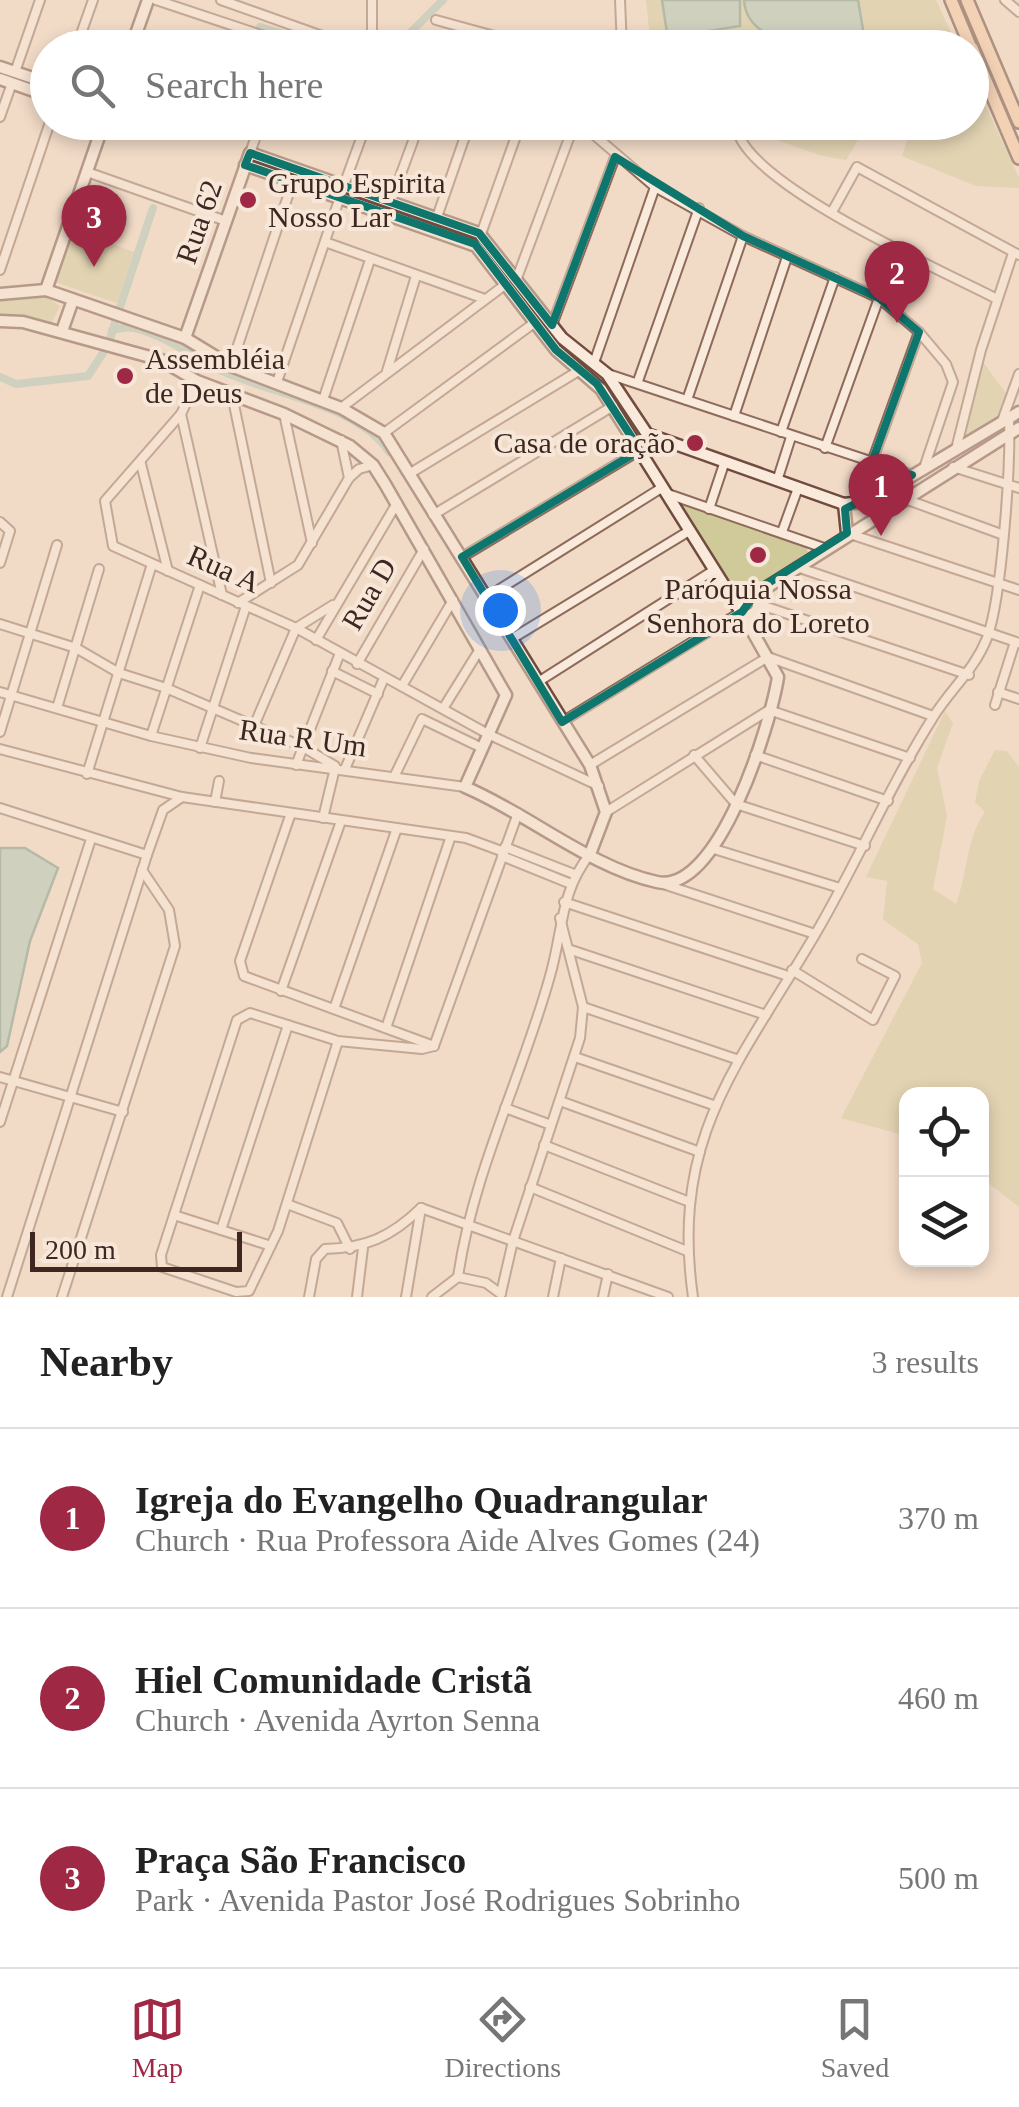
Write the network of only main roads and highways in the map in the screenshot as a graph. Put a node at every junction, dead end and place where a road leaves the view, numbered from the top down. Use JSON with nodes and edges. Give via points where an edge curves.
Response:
{"nodes":[{"id":1,"x":951,"y":0,"type":"edge"},
{"id":2,"x":968,"y":0,"type":"edge"},
{"id":3,"x":964,"y":30,"type":"edge"},
{"id":4,"x":981,"y":30,"type":"edge"},
{"id":5,"x":989,"y":50,"type":"edge"},
{"id":6,"x":989,"y":89,"type":"edge"},
{"id":7,"x":1019,"y":122,"type":"edge"},
{"id":8,"x":1019,"y":158,"type":"edge"}],
"edges":[{"from":1,"to":3,"type":"main road"},
{"from":2,"to":4,"type":"main road"},
{"from":5,"to":7,"type":"main road"},
{"from":6,"to":8,"type":"main road"}]}
